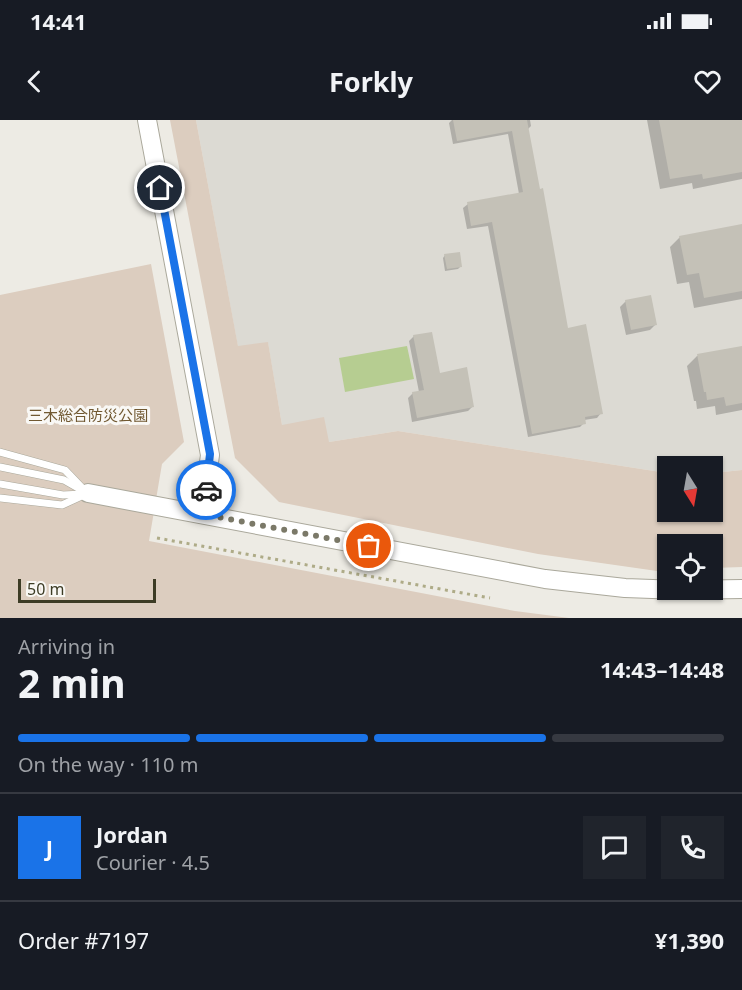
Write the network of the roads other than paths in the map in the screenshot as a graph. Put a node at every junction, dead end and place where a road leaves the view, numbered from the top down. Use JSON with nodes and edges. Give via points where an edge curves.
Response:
{"nodes":[{"id":1,"x":147,"y":120,"type":"edge"},
{"id":2,"x":0,"y":452,"type":"edge"},
{"id":3,"x":0,"y":467,"type":"edge"},
{"id":4,"x":0,"y":484,"type":"edge"},
{"id":5,"x":88,"y":494,"type":"junction"},
{"id":6,"x":0,"y":498,"type":"edge"},
{"id":7,"x":202,"y":514,"type":"junction"},
{"id":8,"x":742,"y":589,"type":"edge"}],
"edges":[{"from":1,"to":7,"type":"street","via":[[210,454]]},
{"from":2,"to":5,"type":"lane","via":[[65,470]]},
{"from":3,"to":5,"type":"lane","via":[[64,480]]},
{"from":4,"to":5,"type":"lane","via":[[63,495]]},
{"from":5,"to":6,"type":"lane","via":[[62,505]]},
{"from":5,"to":7,"type":"street"},
{"from":7,"to":8,"type":"street","via":[[545,579],[625,588]]}]}
